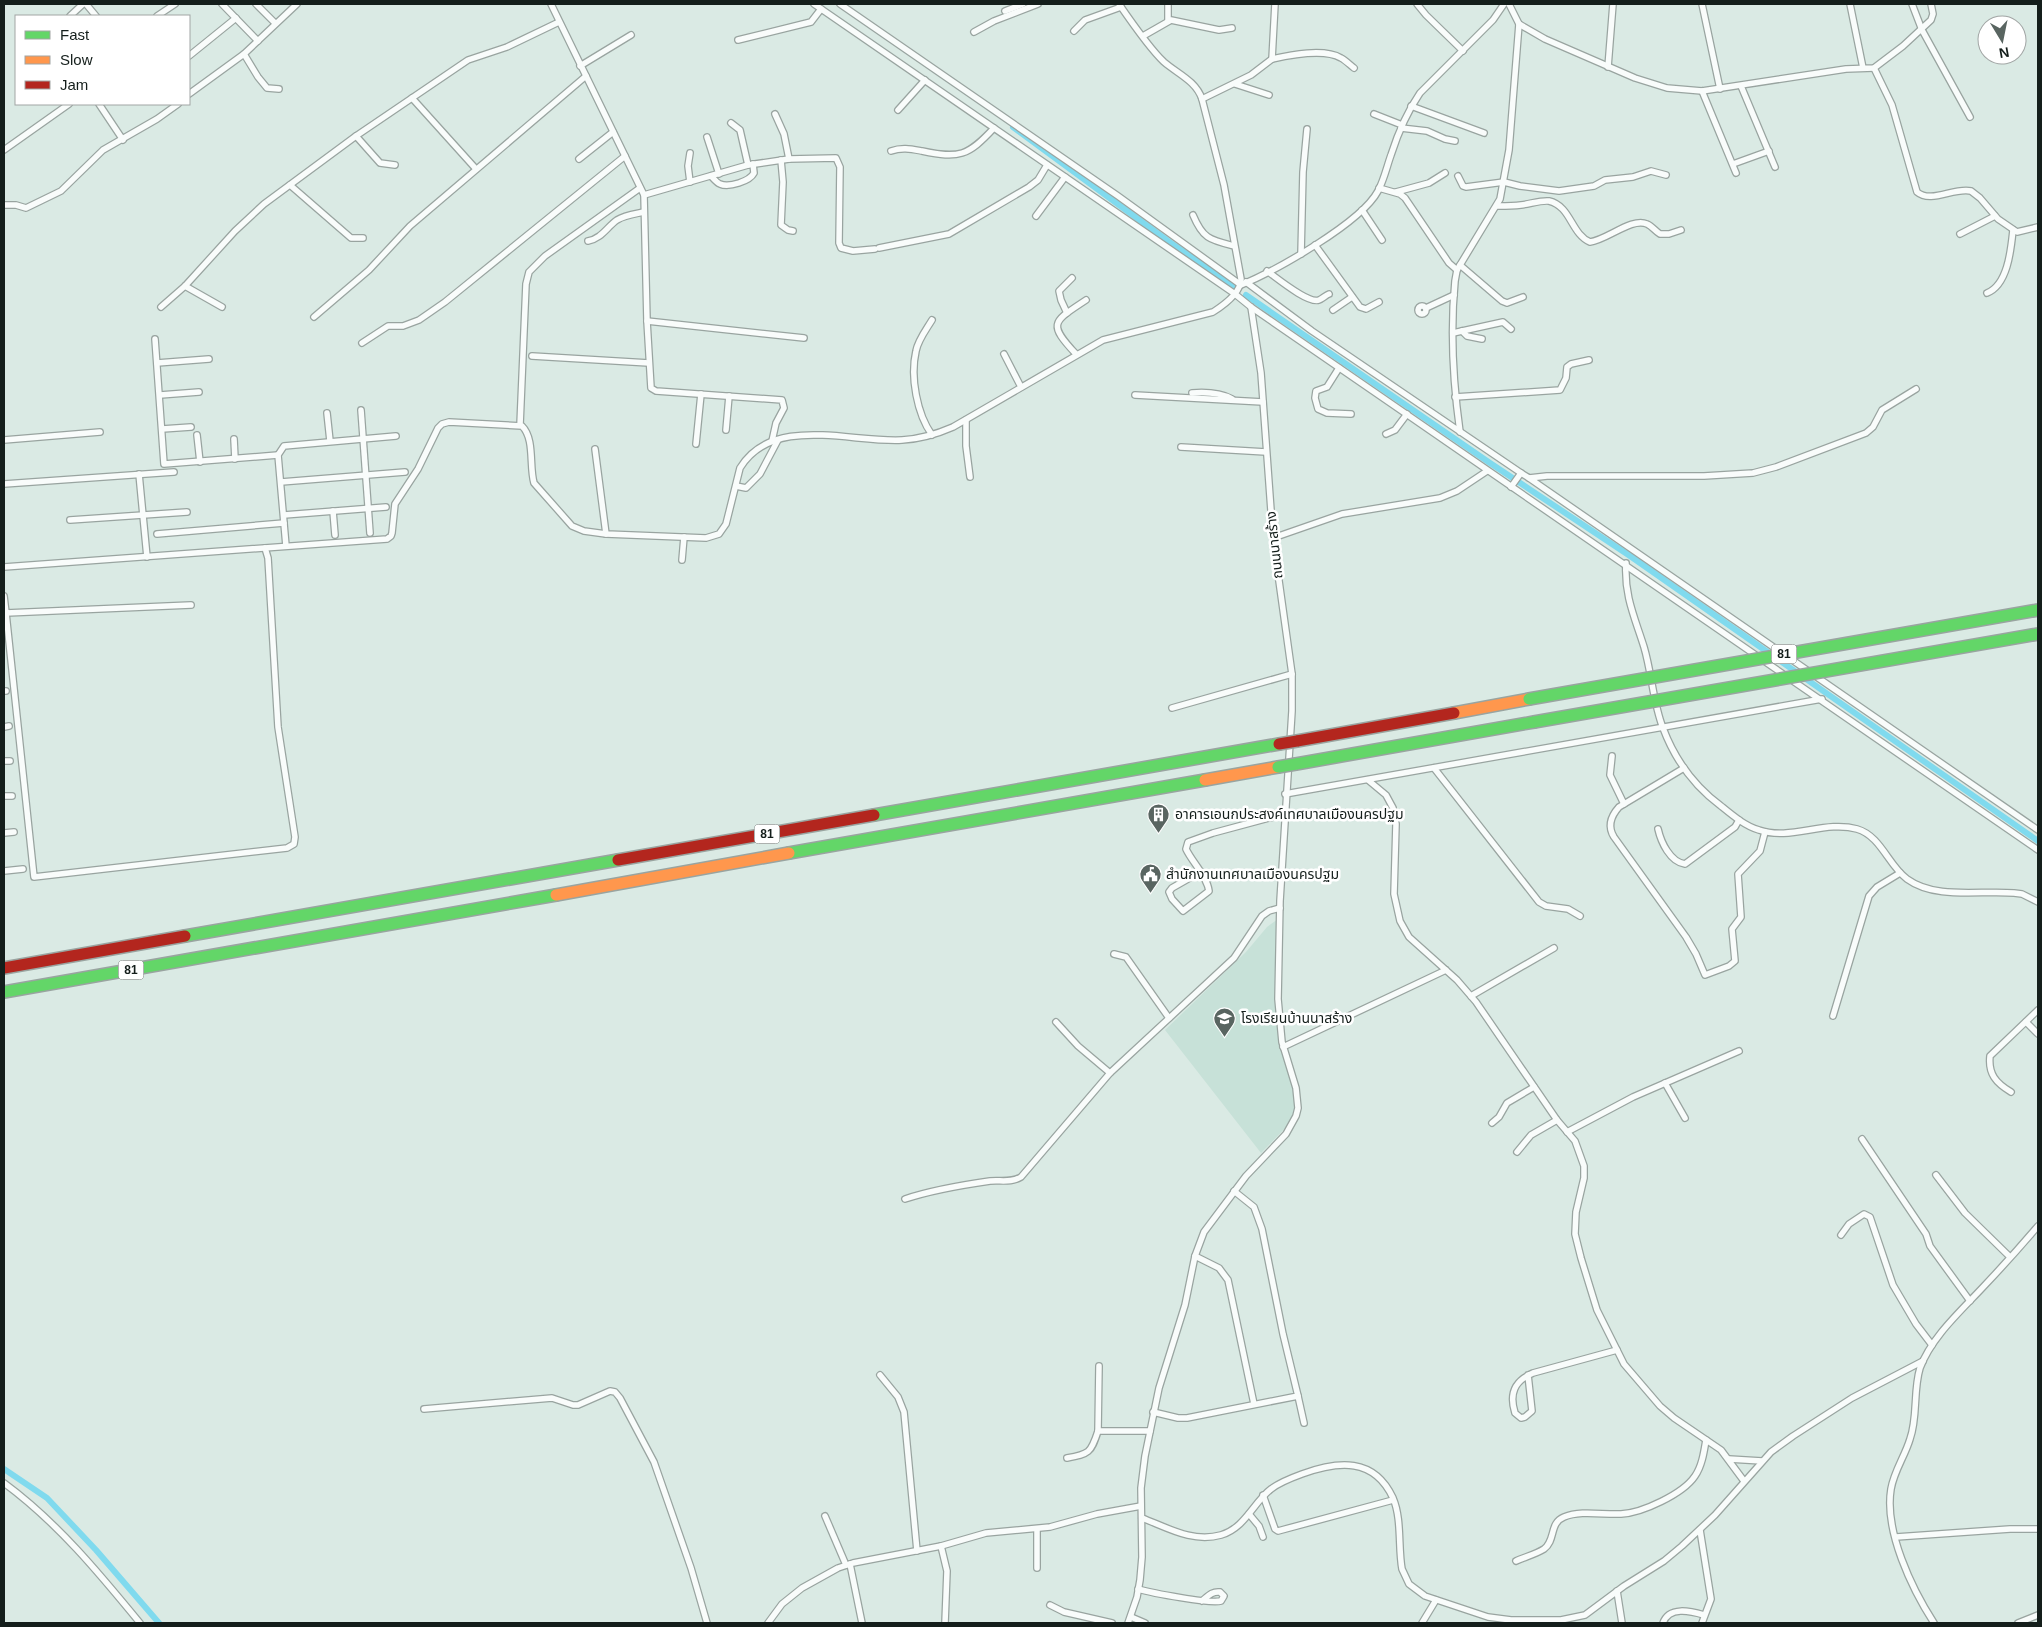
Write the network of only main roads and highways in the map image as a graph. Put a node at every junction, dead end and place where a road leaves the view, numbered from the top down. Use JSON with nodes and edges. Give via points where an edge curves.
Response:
{"nodes":[{"id":1,"x":2038,"y":610,"type":"edge"},
{"id":2,"x":2038,"y":634,"type":"edge"},
{"id":3,"x":4,"y":968,"type":"edge"},
{"id":4,"x":4,"y":992,"type":"edge"}],
"edges":[{"from":1,"to":3,"type":"highway","number":"81","bridge":true},
{"from":2,"to":4,"type":"highway","number":"81","bridge":true}]}
